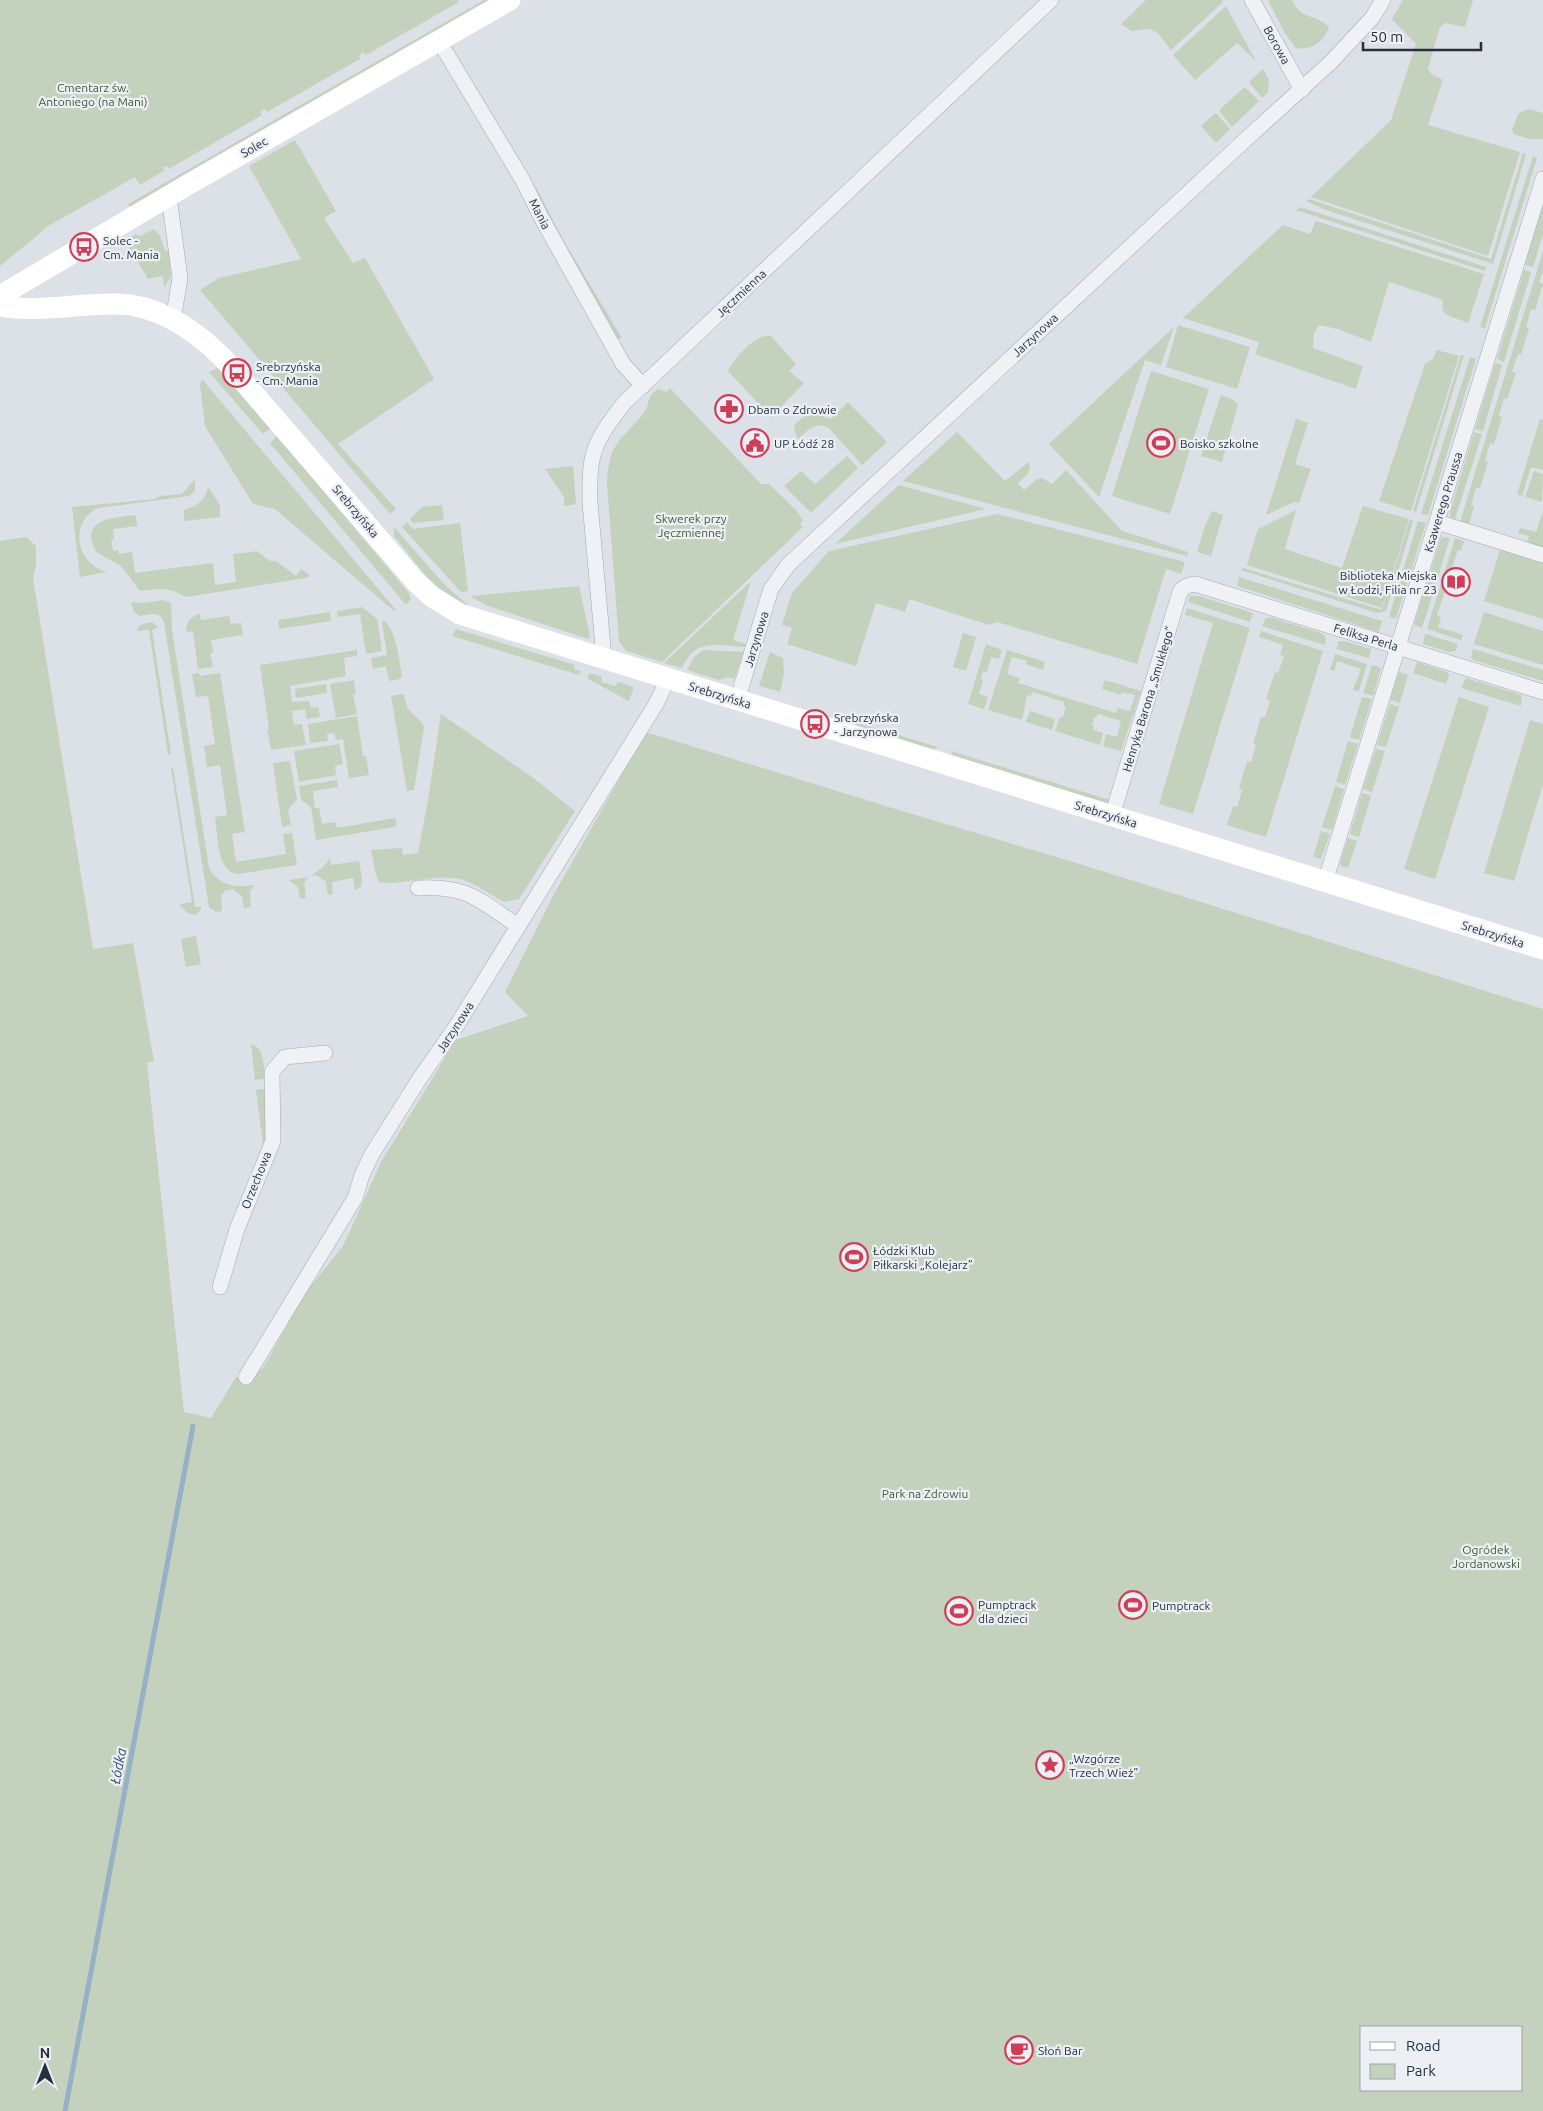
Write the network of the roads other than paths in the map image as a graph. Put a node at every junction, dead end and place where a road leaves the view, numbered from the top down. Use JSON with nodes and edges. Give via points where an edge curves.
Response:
{"nodes":[{"id":1,"x":510,"y":0,"type":"edge"},
{"id":2,"x":1051,"y":0,"type":"edge"},
{"id":3,"x":1252,"y":0,"type":"edge"},
{"id":4,"x":1383,"y":0,"type":"edge"},
{"id":5,"x":439,"y":41,"type":"junction"},
{"id":6,"x":1302,"y":90,"type":"junction"},
{"id":7,"x":1543,"y":179,"type":"edge"},
{"id":8,"x":169,"y":197,"type":"junction"},
{"id":9,"x":0,"y":296,"type":"edge"},
{"id":10,"x":0,"y":306,"type":"edge"},
{"id":11,"x":173,"y":320,"type":"junction"},
{"id":12,"x":643,"y":386,"type":"junction"},
{"id":13,"x":1437,"y":522,"type":"junction"},
{"id":14,"x":1543,"y":555,"type":"edge"},
{"id":15,"x":1188,"y":585,"type":"joint"},
{"id":16,"x":1398,"y":647,"type":"junction"},
{"id":17,"x":604,"y":658,"type":"junction"},
{"id":18,"x":668,"y":679,"type":"junction"},
{"id":19,"x":1543,"y":692,"type":"edge"},
{"id":20,"x":737,"y":701,"type":"junction"},
{"id":21,"x":1112,"y":816,"type":"junction"},
{"id":22,"x":1325,"y":882,"type":"junction"},
{"id":23,"x":418,"y":888,"type":"dead end"},
{"id":24,"x":518,"y":926,"type":"junction"},
{"id":25,"x":1543,"y":949,"type":"edge"},
{"id":26,"x":325,"y":1053,"type":"dead end"},
{"id":27,"x":220,"y":1286,"type":"dead end"},
{"id":28,"x":246,"y":1376,"type":"dead end"}],
"edges":[{"from":1,"to":5,"type":"street","name":"Solec"},
{"from":2,"to":12,"type":"street","name":"Jęczmienna"},
{"from":3,"to":6,"type":"street","name":"Borowa"},
{"from":4,"to":6,"type":"street","name":"Jarzynowa","via":[[1372,18]]},
{"from":5,"to":8,"type":"street","name":"Solec"},
{"from":5,"to":12,"type":"street","name":"Mania","via":[[522,179],[623,364]]},
{"from":6,"to":20,"type":"street","name":"Jarzynowa","via":[[788,565],[771,589]]},
{"from":7,"to":13,"type":"street","name":"Ksawerego Praussa"},
{"from":8,"to":9,"type":"street","name":"Solec"},
{"from":8,"to":11,"type":"street","via":[[180,278]]},
{"from":10,"to":11,"type":"street","name":"Srebrzyńska","via":[[38,310],[126,304]]},
{"from":11,"to":17,"type":"street","name":"Srebrzyńska","via":[[224,359],[431,596],[460,614]]},
{"from":12,"to":17,"type":"street","name":"Jęczmienna","via":[[624,403],[598,439],[590,465],[590,503]]},
{"from":13,"to":14,"type":"street"},
{"from":13,"to":16,"type":"street","name":"Ksawerego Praussa"},
{"from":15,"to":16,"type":"street","name":"Feliksa Perla","via":[[1195,584]]},
{"from":15,"to":21,"type":"street","name":"Henryka Barona „Smukłego”","via":[[1180,592]]},
{"from":16,"to":19,"type":"street","name":"Feliksa Perla"},
{"from":16,"to":22,"type":"street","name":"Ksawerego Praussa"},
{"from":17,"to":18,"type":"street","name":"Srebrzyńska"},
{"from":18,"to":20,"type":"street","name":"Srebrzyńska"},
{"from":18,"to":24,"type":"street","name":"Jarzynowa","via":[[656,704]]},
{"from":20,"to":21,"type":"street","name":"Srebrzyńska"},
{"from":21,"to":22,"type":"street","name":"Srebrzyńska"},
{"from":22,"to":25,"type":"street","name":"Srebrzyńska"},
{"from":23,"to":24,"type":"street","via":[[439,887],[470,894]]},
{"from":24,"to":28,"type":"street","name":"Jarzynowa","via":[[372,1154],[355,1198]]},
{"from":26,"to":27,"type":"street","name":"Orzechowa","via":[[285,1057],[272,1072],[273,1141],[237,1229]]}]}
